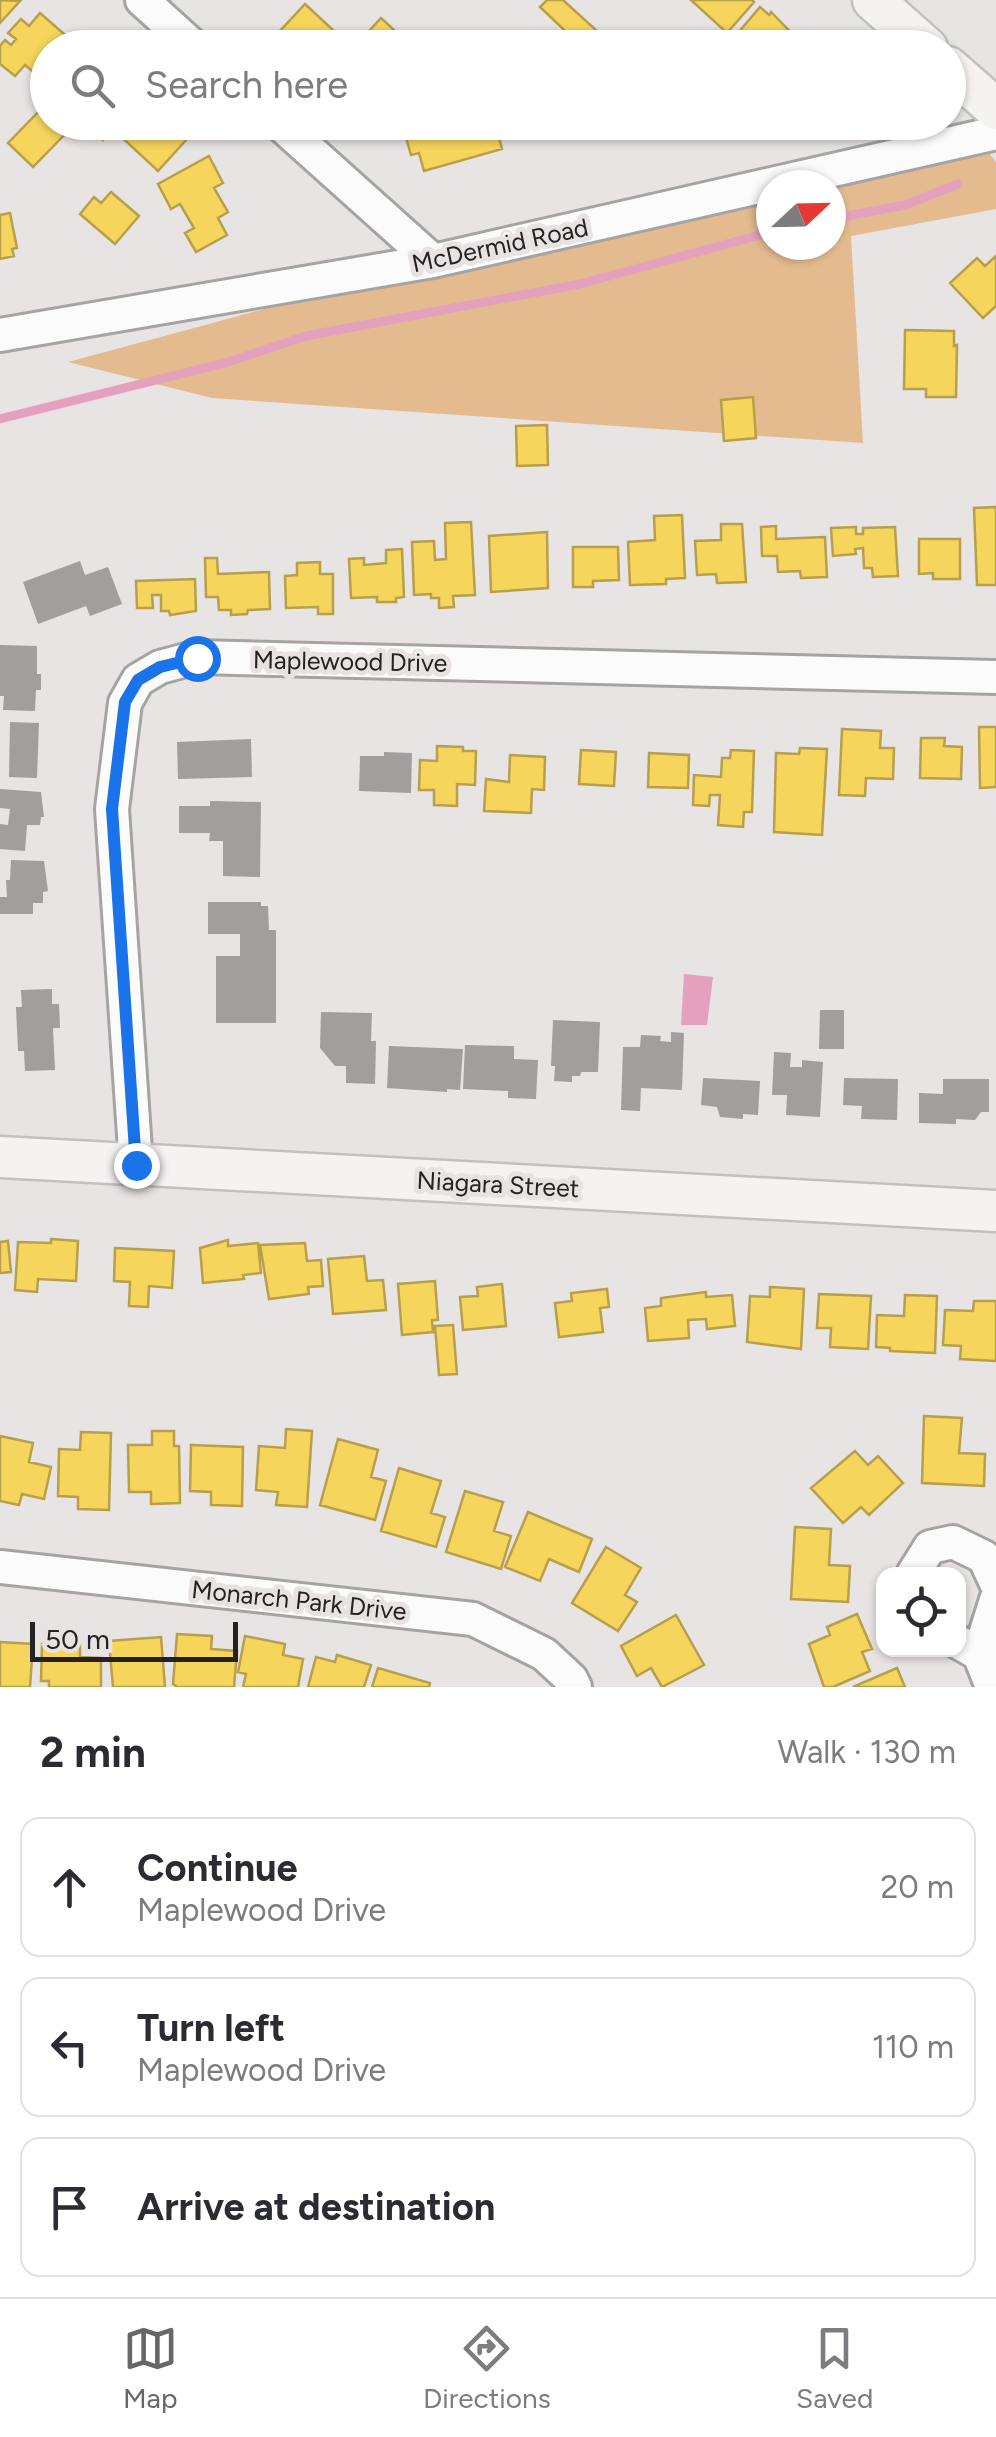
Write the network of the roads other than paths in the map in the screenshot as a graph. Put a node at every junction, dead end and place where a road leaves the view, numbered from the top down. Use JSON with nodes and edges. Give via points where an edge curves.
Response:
{"nodes":[{"id":1,"x":142,"y":0,"type":"edge"},
{"id":2,"x":873,"y":0,"type":"edge"},
{"id":3,"x":175,"y":30,"type":"edge"},
{"id":4,"x":907,"y":30,"type":"edge"},
{"id":5,"x":966,"y":83,"type":"edge"},
{"id":6,"x":996,"y":109,"type":"edge"},
{"id":7,"x":996,"y":133,"type":"edge"},
{"id":8,"x":298,"y":140,"type":"edge"},
{"id":9,"x":965,"y":140,"type":"edge"},
{"id":10,"x":966,"y":140,"type":"edge"},
{"id":11,"x":433,"y":261,"type":"junction"},
{"id":12,"x":0,"y":336,"type":"edge"},
{"id":13,"x":996,"y":677,"type":"edge"},
{"id":14,"x":0,"y":1157,"type":"edge"},
{"id":15,"x":136,"y":1165,"type":"junction"},
{"id":16,"x":996,"y":1211,"type":"edge"},
{"id":17,"x":917,"y":1567,"type":"edge"},
{"id":18,"x":0,"y":1568,"type":"edge"},
{"id":19,"x":996,"y":1584,"type":"edge"},
{"id":20,"x":996,"y":1600,"type":"edge"},
{"id":21,"x":969,"y":1648,"type":"edge"},
{"id":22,"x":575,"y":1687,"type":"edge"},
{"id":23,"x":992,"y":1687,"type":"edge"}],
"edges":[{"from":1,"to":3,"type":"street"},
{"from":2,"to":4,"type":"main road"},
{"from":5,"to":6,"type":"main road"},
{"from":7,"to":10,"type":"street","name":"McDermid Road"},
{"from":8,"to":11,"type":"street"},
{"from":9,"to":11,"type":"street","name":"McDermid Road"},
{"from":11,"to":12,"type":"street","name":"McDermid Road"},
{"from":13,"to":15,"type":"street","name":"Maplewood Drive","via":[[197,658],[160,667],[138,680],[125,702],[112,809]]},
{"from":14,"to":15,"type":"main road","name":"Niagara Street"},
{"from":15,"to":16,"type":"main road","name":"Niagara Street"},
{"from":17,"to":19,"type":"street","via":[[930,1546],[953,1542],[984,1556]]},
{"from":18,"to":22,"type":"street","name":"Monarch Park Drive","via":[[473,1619],[544,1654]]},
{"from":20,"to":21,"type":"street"},
{"from":21,"to":23,"type":"street"}]}
